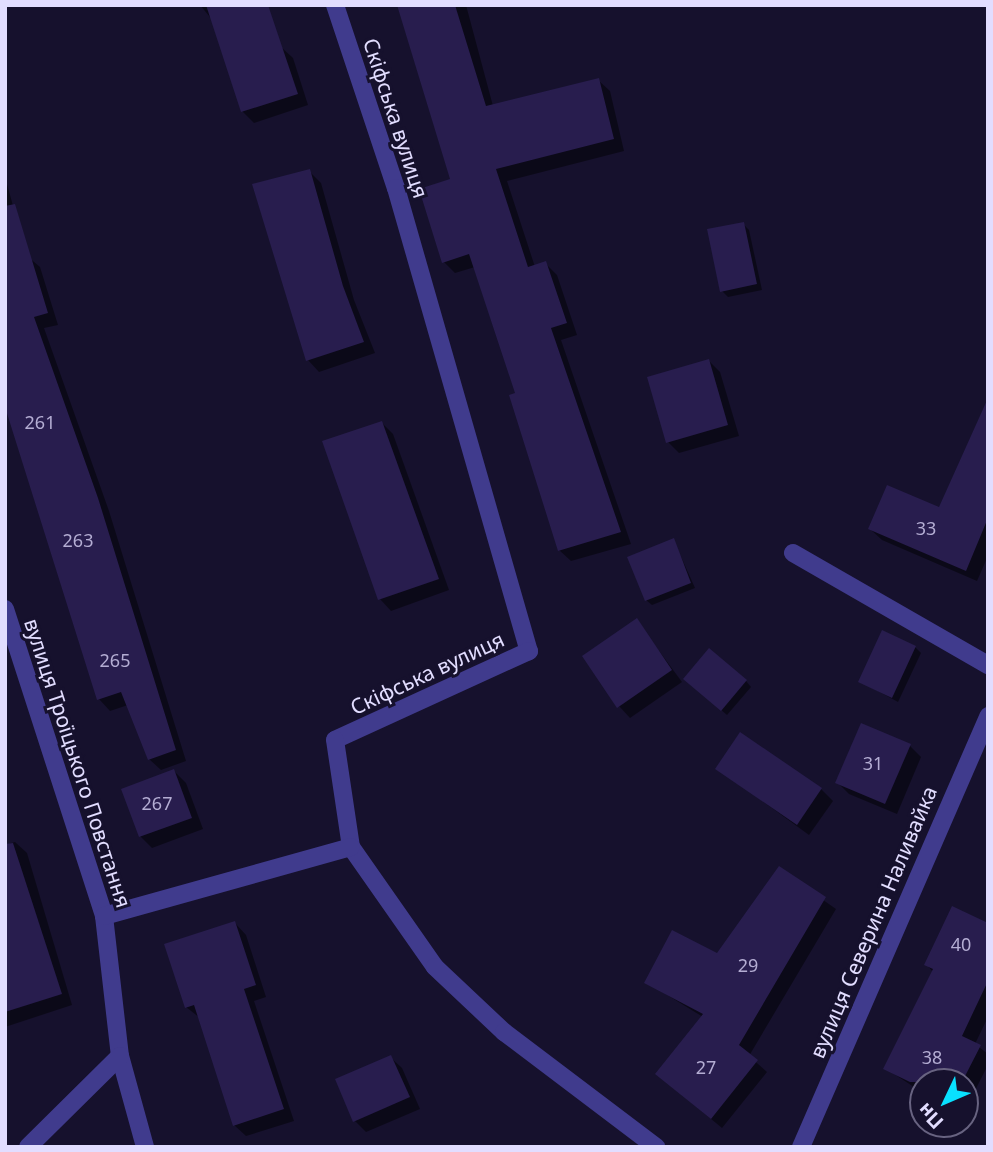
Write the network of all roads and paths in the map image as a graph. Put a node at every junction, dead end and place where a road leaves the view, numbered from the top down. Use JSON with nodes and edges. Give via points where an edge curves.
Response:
{"nodes":[{"id":1,"x":335,"y":5,"type":"edge"},
{"id":2,"x":793,"y":553,"type":"dead end"},
{"id":3,"x":5,"y":609,"type":"edge"},
{"id":4,"x":988,"y":665,"type":"edge"},
{"id":5,"x":988,"y":716,"type":"edge"},
{"id":6,"x":351,"y":847,"type":"junction"},
{"id":7,"x":104,"y":916,"type":"junction"},
{"id":8,"x":120,"y":1056,"type":"junction"},
{"id":9,"x":28,"y":1147,"type":"edge"},
{"id":10,"x":145,"y":1147,"type":"edge"},
{"id":11,"x":656,"y":1147,"type":"edge"},
{"id":12,"x":800,"y":1147,"type":"edge"}],
"edges":[{"from":1,"to":6,"type":"street","name":"Скіфська вулиця","via":[[396,188],[529,651],[335,740]]},
{"from":2,"to":4,"type":"street"},
{"from":3,"to":7,"type":"street","name":"вулиця Троїцького Повстання"},
{"from":5,"to":12,"type":"street","name":"вулиця Северина Наливайка"},
{"from":6,"to":7,"type":"street"},
{"from":6,"to":11,"type":"street","name":"Скіфська вулиця","via":[[435,967],[504,1032]]},
{"from":7,"to":8,"type":"street","name":"вулиця Троїцького Повстання"},
{"from":8,"to":9,"type":"street"},
{"from":8,"to":10,"type":"street","name":"вулиця Троїцького Повстання"}]}
